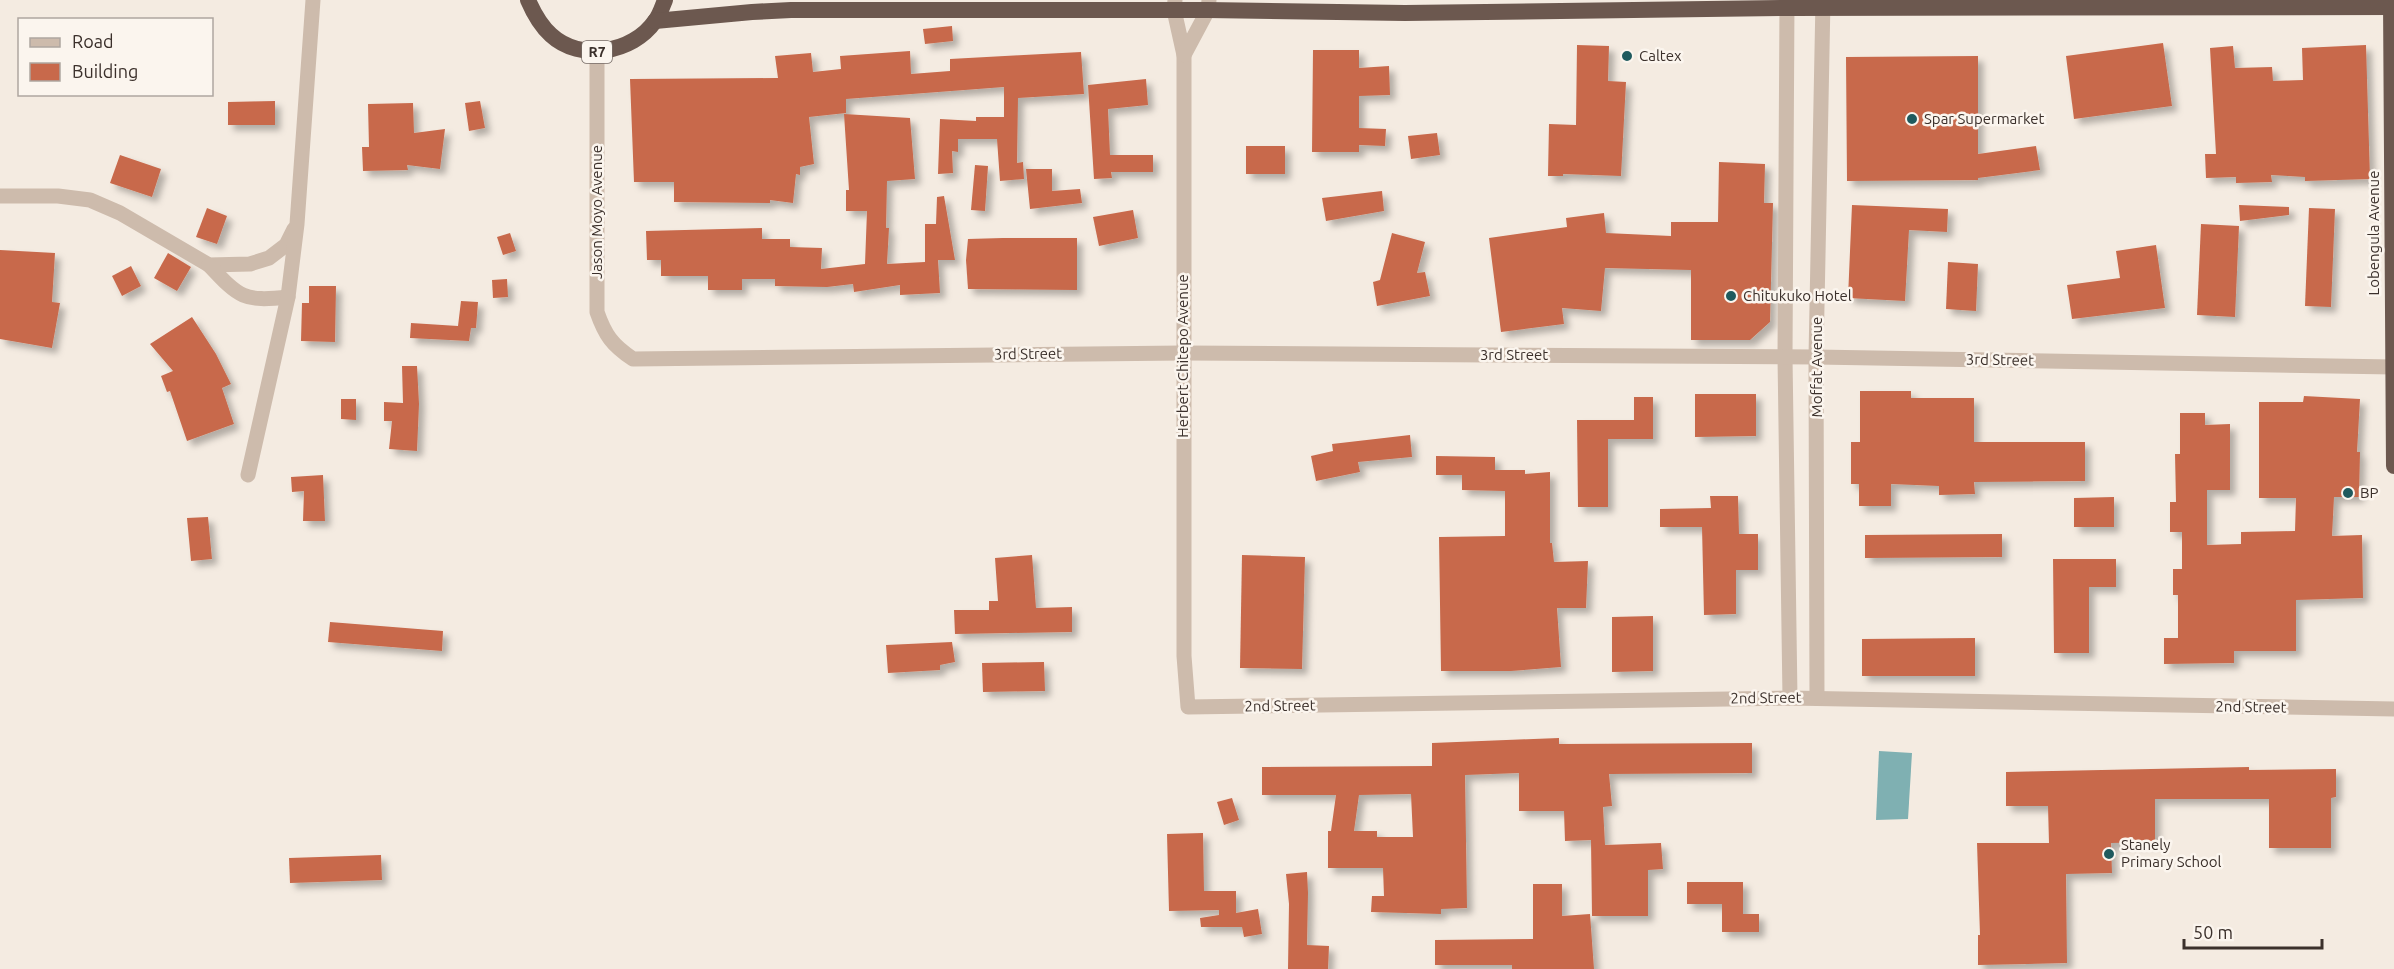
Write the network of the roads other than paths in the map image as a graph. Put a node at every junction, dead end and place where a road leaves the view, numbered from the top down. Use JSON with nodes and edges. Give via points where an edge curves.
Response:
{"nodes":[{"id":1,"x":313,"y":0,"type":"edge"},
{"id":2,"x":528,"y":0,"type":"edge"},
{"id":3,"x":665,"y":0,"type":"edge"},
{"id":4,"x":1787,"y":4,"type":"edge"},
{"id":5,"x":2012,"y":4,"type":"edge"},
{"id":6,"x":2177,"y":4,"type":"edge"},
{"id":7,"x":791,"y":5,"type":"edge"},
{"id":8,"x":984,"y":5,"type":"edge"},
{"id":9,"x":1174,"y":5,"type":"edge"},
{"id":10,"x":1208,"y":5,"type":"edge"},
{"id":11,"x":1603,"y":5,"type":"edge"},
{"id":12,"x":1822,"y":5,"type":"edge"},
{"id":13,"x":2392,"y":5,"type":"edge"},
{"id":14,"x":1405,"y":6,"type":"edge"},
{"id":15,"x":655,"y":21,"type":"junction"},
{"id":16,"x":597,"y":52,"type":"junction"},
{"id":17,"x":1184,"y":55,"type":"junction"},
{"id":18,"x":0,"y":196,"type":"edge"},
{"id":19,"x":297,"y":224,"type":"junction"},
{"id":20,"x":209,"y":265,"type":"junction"},
{"id":21,"x":288,"y":297,"type":"junction"},
{"id":22,"x":1183,"y":353,"type":"junction"},
{"id":23,"x":1785,"y":357,"type":"junction"},
{"id":24,"x":1816,"y":357,"type":"junction"},
{"id":25,"x":633,"y":358,"type":"joint"},
{"id":26,"x":2393,"y":367,"type":"edge"},
{"id":27,"x":2394,"y":466,"type":"edge"},
{"id":28,"x":248,"y":475,"type":"dead end"},
{"id":29,"x":1184,"y":656,"type":"joint"},
{"id":30,"x":1790,"y":698,"type":"junction"},
{"id":31,"x":1817,"y":698,"type":"junction"},
{"id":32,"x":2394,"y":710,"type":"edge"}],
"edges":[{"from":1,"to":19,"type":"street"},
{"from":2,"to":16,"type":"highway","number":"R7","via":[[537,19],[553,37],[574,48]]},
{"from":3,"to":15,"type":"highway","number":"R7"},
{"from":4,"to":11,"type":"highway"},
{"from":4,"to":12,"type":"highway"},
{"from":4,"to":23,"type":"street","name":"Moffat Avenue"},
{"from":5,"to":6,"type":"highway"},
{"from":5,"to":12,"type":"highway"},
{"from":6,"to":13,"type":"highway"},
{"from":7,"to":8,"type":"highway"},
{"from":7,"to":15,"type":"highway"},
{"from":8,"to":9,"type":"highway"},
{"from":9,"to":10,"type":"highway"},
{"from":9,"to":17,"type":"street","name":"Herbert Chitepo Avenue"},
{"from":10,"to":14,"type":"highway"},
{"from":10,"to":17,"type":"street","name":"Herbert Chitepo Avenue"},
{"from":11,"to":14,"type":"highway"},
{"from":12,"to":24,"type":"street","name":"Moffat Avenue"},
{"from":13,"to":26,"type":"highway","name":"Lobengula Avenue"},
{"from":15,"to":16,"type":"highway","number":"R7","via":[[640,38],[620,48]]},
{"from":16,"to":25,"type":"street","name":"Jason Moyo Avenue","via":[[597,312],[604,332],[618,349]]},
{"from":17,"to":22,"type":"street","name":"Herbert Chitepo Avenue"},
{"from":18,"to":20,"type":"street","via":[[90,200]]},
{"from":19,"to":20,"type":"street","via":[[286,245],[269,258],[250,264]]},
{"from":19,"to":21,"type":"street"},
{"from":20,"to":21,"type":"street","via":[[233,291],[247,298]]},
{"from":21,"to":28,"type":"street"},
{"from":22,"to":23,"type":"street","name":"3rd Street"},
{"from":22,"to":25,"type":"street","name":"3rd Street"},
{"from":22,"to":29,"type":"street","name":"Herbert Chitepo Avenue"},
{"from":23,"to":24,"type":"street","name":"3rd Street"},
{"from":23,"to":30,"type":"street","name":"Moffat Avenue"},
{"from":24,"to":26,"type":"street","name":"3rd Street"},
{"from":24,"to":31,"type":"street","name":"Moffat Avenue"},
{"from":26,"to":27,"type":"highway","name":"Lobengula Avenue"},
{"from":29,"to":30,"type":"street","name":"2nd Street","via":[[1188,707]]},
{"from":30,"to":31,"type":"street","name":"2nd Street"},
{"from":31,"to":32,"type":"street","name":"2nd Street"}]}
